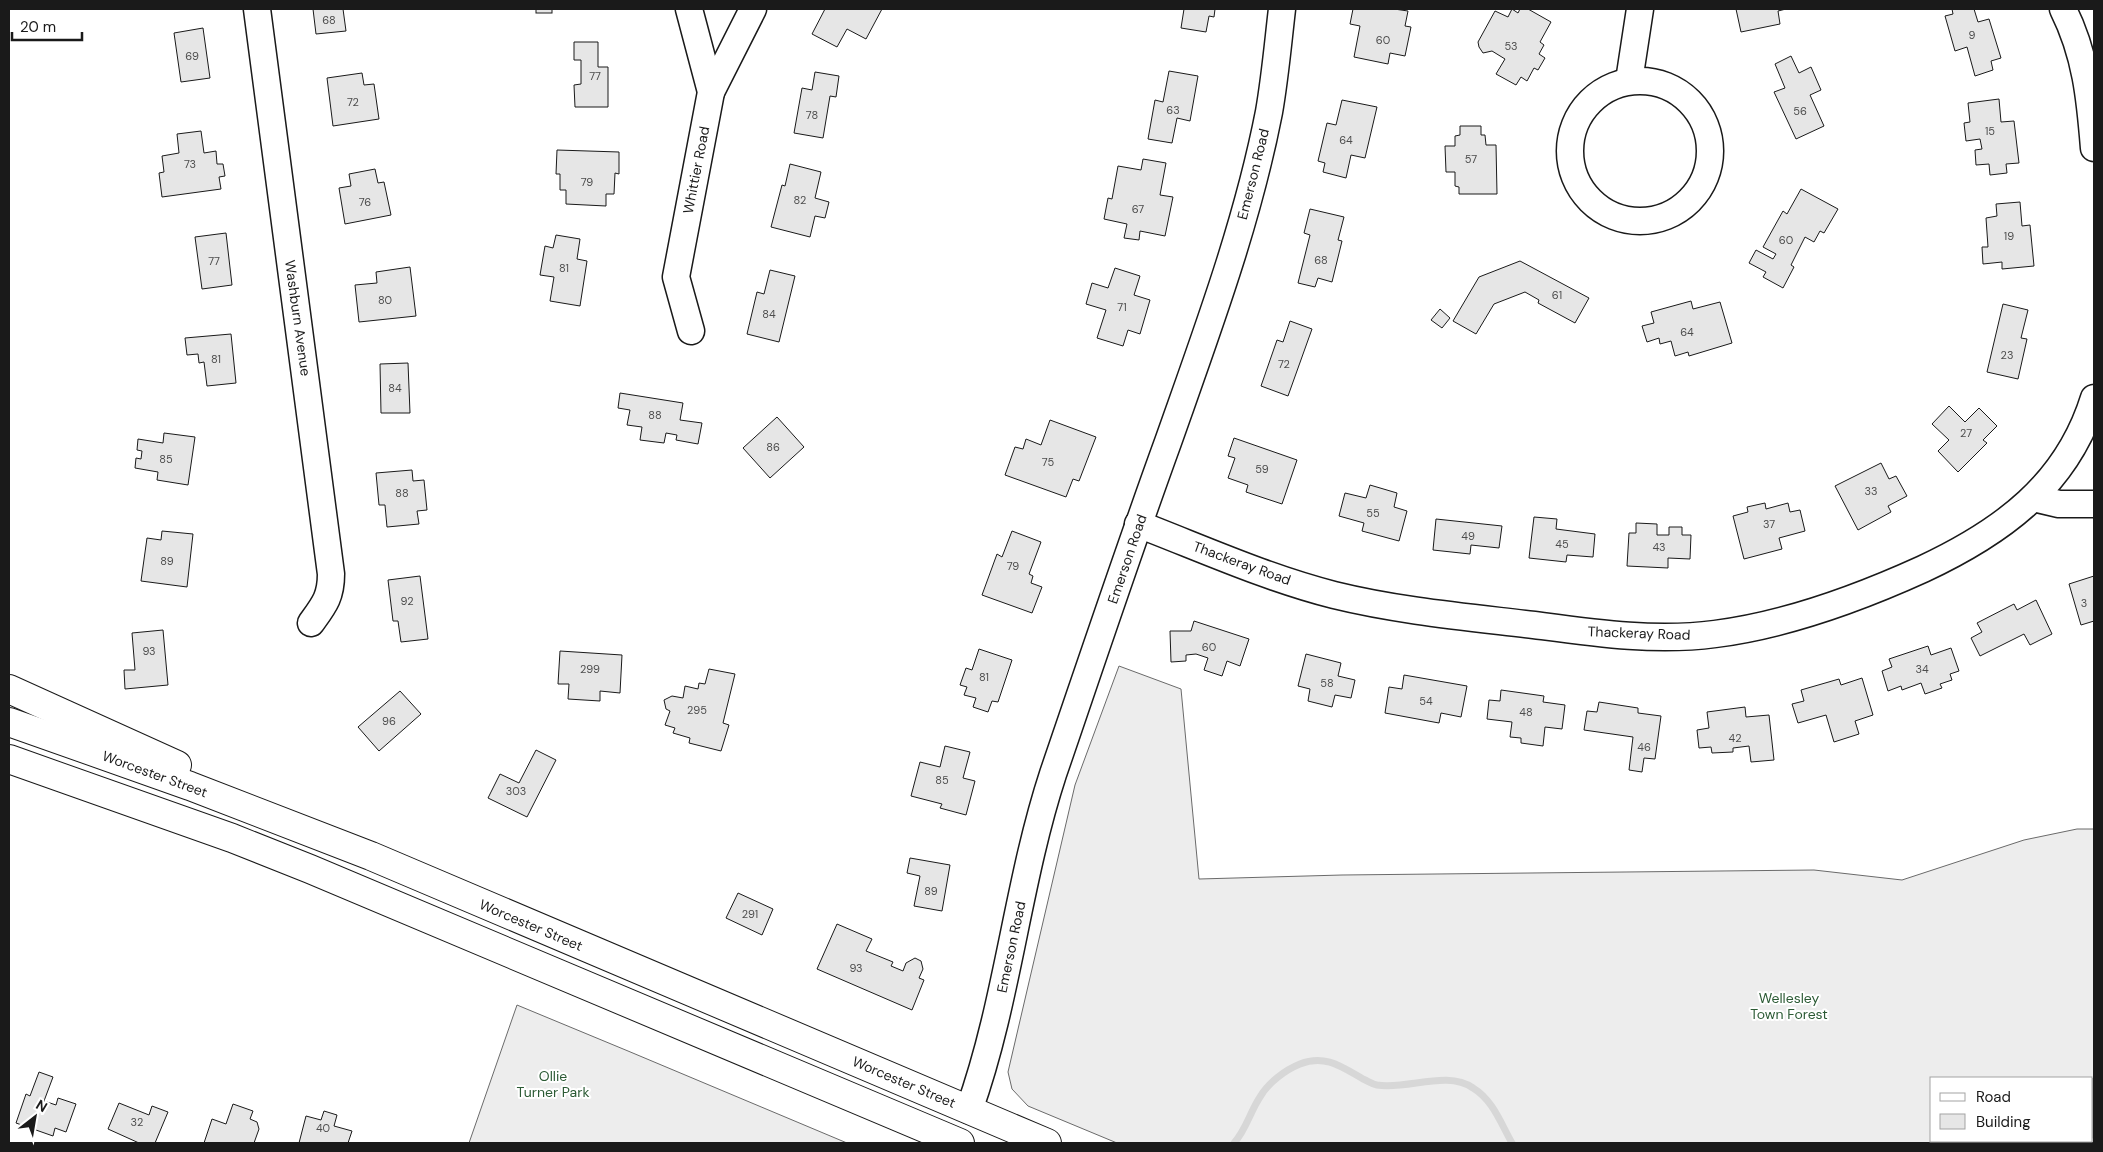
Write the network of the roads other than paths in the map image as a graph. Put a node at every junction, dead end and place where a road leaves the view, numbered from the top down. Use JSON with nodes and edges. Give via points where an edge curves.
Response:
{"nodes":[{"id":1,"x":257,"y":9,"type":"edge"},
{"id":2,"x":689,"y":9,"type":"edge"},
{"id":3,"x":752,"y":9,"type":"edge"},
{"id":4,"x":1282,"y":9,"type":"edge"},
{"id":5,"x":1640,"y":9,"type":"edge"},
{"id":6,"x":2063,"y":9,"type":"edge"},
{"id":7,"x":1628,"y":81,"type":"junction"},
{"id":8,"x":711,"y":92,"type":"junction"},
{"id":9,"x":2094,"y":148,"type":"edge"},
{"id":10,"x":691,"y":331,"type":"dead end"},
{"id":11,"x":2094,"y":398,"type":"edge"},
{"id":12,"x":2033,"y":498,"type":"junction"},
{"id":13,"x":2094,"y":504,"type":"edge"},
{"id":14,"x":1138,"y":524,"type":"junction"},
{"id":15,"x":310,"y":623,"type":"dead end"},
{"id":16,"x":9,"y":689,"type":"edge"},
{"id":17,"x":9,"y":722,"type":"edge"},
{"id":18,"x":9,"y":759,"type":"edge"},
{"id":19,"x":371,"y":856,"type":"junction"},
{"id":20,"x":969,"y":1110,"type":"junction"},
{"id":21,"x":960,"y":1143,"type":"edge"},
{"id":22,"x":1047,"y":1143,"type":"edge"}],
"edges":[{"from":1,"to":15,"type":"street","name":"Washburn Avenue","via":[[331,574],[326,603]]},
{"from":2,"to":8,"type":"street","name":"Whittier Road"},
{"from":3,"to":8,"type":"street"},
{"from":4,"to":14,"type":"street","name":"Emerson Road","via":[[1269,111],[1249,195],[1221,292]]},
{"from":5,"to":7,"type":"street"},
{"from":6,"to":9,"type":"street","via":[[2086,74]]},
{"from":7,"to":7,"type":"street","via":[[1606,88],[1588,102],[1575,122],[1569,144],[1571,167],[1580,188],[1595,206],[1616,217],[1638,222],[1661,219],[1680,210],[1696,195],[1707,177],[1710,135],[1702,115],[1688,98],[1670,86],[1650,81]]},
{"from":8,"to":10,"type":"street","name":"Whittier Road","via":[[676,277]]},
{"from":11,"to":12,"type":"street","name":"Thackeray Road","via":[[2071,451]]},
{"from":12,"to":13,"type":"street","via":[[2059,504]]},
{"from":12,"to":14,"type":"street","name":"Thackeray Road","via":[[2009,520],[1980,539],[1932,565],[1875,589],[1772,623],[1714,634],[1674,637],[1564,629],[1358,600],[1262,572]]},
{"from":14,"to":20,"type":"street","name":"Emerson Road","via":[[1044,805],[992,1036]]},
{"from":16,"to":19,"type":"highway"},
{"from":17,"to":19,"type":"highway","name":"Worcester Street","via":[[190,786]]},
{"from":18,"to":21,"type":"highway","via":[[302,866]]},
{"from":19,"to":20,"type":"highway","name":"Worcester Street"},
{"from":20,"to":22,"type":"highway","name":"Worcester Street"}]}
